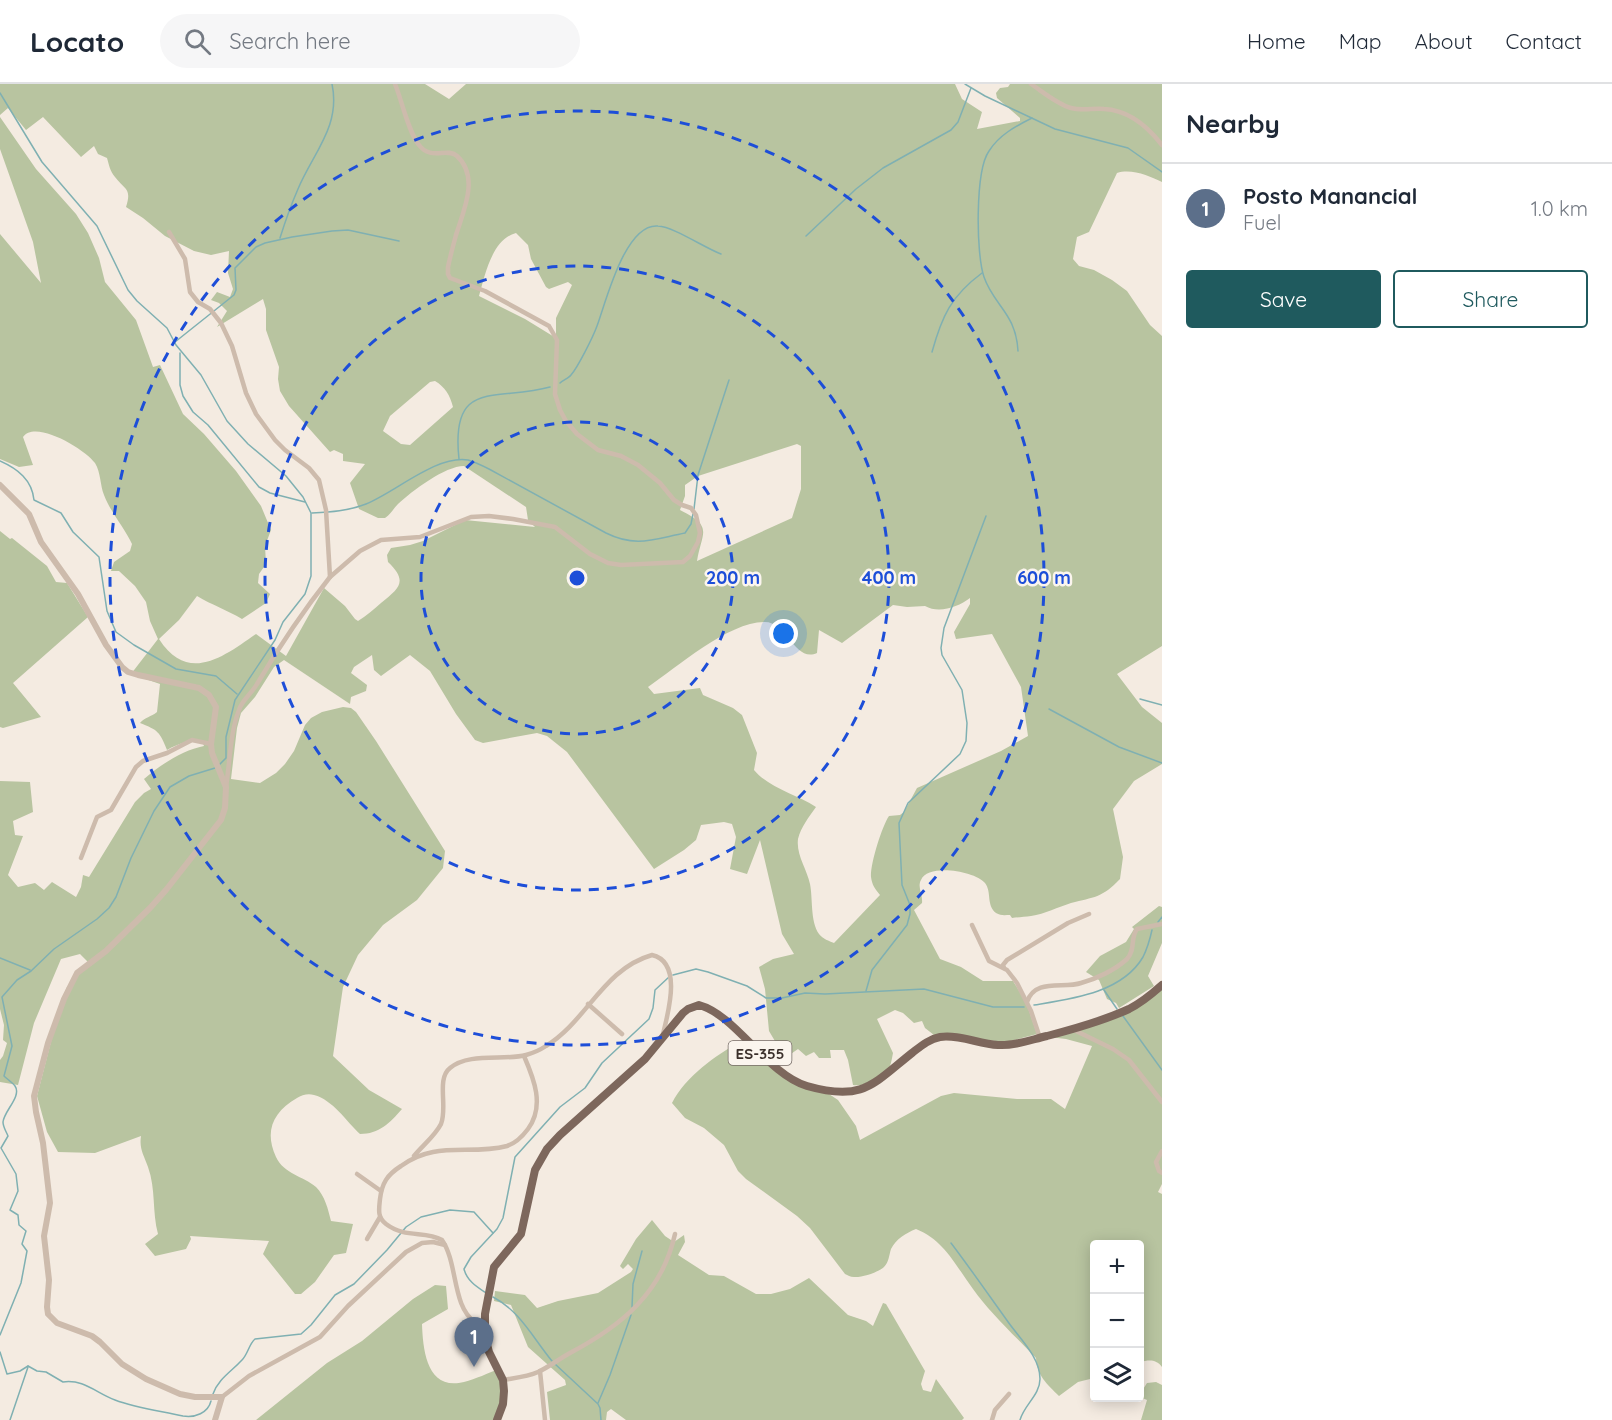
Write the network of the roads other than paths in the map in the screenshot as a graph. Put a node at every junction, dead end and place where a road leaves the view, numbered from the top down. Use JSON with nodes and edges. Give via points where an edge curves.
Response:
{"nodes":[{"id":1,"x":395,"y":84,"type":"edge"},
{"id":2,"x":1031,"y":84,"type":"edge"},
{"id":3,"x":1162,"y":145,"type":"edge"},
{"id":4,"x":169,"y":232,"type":"dead end"},
{"id":5,"x":0,"y":484,"type":"edge"},
{"id":6,"x":330,"y":578,"type":"junction"},
{"id":7,"x":211,"y":744,"type":"junction"},
{"id":8,"x":226,"y":787,"type":"junction"},
{"id":9,"x":81,"y":858,"type":"dead end"},
{"id":10,"x":1089,"y":915,"type":"dead end"},
{"id":11,"x":1162,"y":924,"type":"edge"},
{"id":12,"x":972,"y":925,"type":"dead end"},
{"id":13,"x":1004,"y":968,"type":"junction"},
{"id":14,"x":1162,"y":986,"type":"edge"},
{"id":15,"x":1028,"y":1002,"type":"junction"},
{"id":16,"x":588,"y":1004,"type":"junction"},
{"id":17,"x":1072,"y":1029,"type":"junction"},
{"id":18,"x":622,"y":1034,"type":"dead end"},
{"id":19,"x":663,"y":1036,"type":"junction"},
{"id":20,"x":1040,"y":1038,"type":"junction"},
{"id":21,"x":524,"y":1056,"type":"junction"},
{"id":22,"x":1162,"y":1102,"type":"edge"},
{"id":23,"x":1162,"y":1151,"type":"edge"},
{"id":24,"x":414,"y":1156,"type":"junction"},
{"id":25,"x":1162,"y":1173,"type":"edge"},
{"id":26,"x":357,"y":1174,"type":"dead end"},
{"id":27,"x":381,"y":1191,"type":"junction"},
{"id":28,"x":380,"y":1217,"type":"junction"},
{"id":29,"x":675,"y":1234,"type":"dead end"},
{"id":30,"x":367,"y":1239,"type":"dead end"},
{"id":31,"x":446,"y":1245,"type":"junction"},
{"id":32,"x":484,"y":1323,"type":"junction"},
{"id":33,"x":540,"y":1371,"type":"junction"},
{"id":34,"x":503,"y":1380,"type":"junction"},
{"id":35,"x":1009,"y":1394,"type":"dead end"},
{"id":36,"x":222,"y":1397,"type":"junction"},
{"id":37,"x":215,"y":1420,"type":"edge"},
{"id":38,"x":497,"y":1420,"type":"edge"},
{"id":39,"x":545,"y":1420,"type":"edge"},
{"id":40,"x":992,"y":1420,"type":"edge"}],
"edges":[{"from":1,"to":6,"type":"street","via":[[419,145],[435,154],[453,153],[466,171],[468,196],[448,267],[450,278],[485,291],[549,326],[557,340],[555,394],[566,422],[598,450],[638,465],[674,500],[691,508],[700,533],[696,548],[683,562],[621,565],[598,560],[555,527],[471,517],[420,537],[381,540],[360,551]]},
{"from":2,"to":3,"type":"street","via":[[1071,108],[1121,112],[1150,130]]},
{"from":4,"to":6,"type":"street","via":[[184,260],[190,292],[221,323],[232,346],[256,414],[275,440],[319,480],[326,510]]},
{"from":5,"to":7,"type":"street","via":[[29,514],[41,542],[122,667],[138,675],[198,688],[209,695],[216,707]]},
{"from":6,"to":8,"type":"street","via":[[241,705]]},
{"from":7,"to":8,"type":"street"},
{"from":7,"to":9,"type":"street","via":[[192,740],[136,767],[111,810],[98,817]]},
{"from":8,"to":36,"type":"street","via":[[221,820],[166,890],[77,973],[48,1043],[34,1096],[51,1203],[44,1236],[48,1314],[57,1323],[92,1336],[122,1364],[146,1379],[180,1394]]},
{"from":10,"to":13,"type":"street","via":[[1068,923],[1007,960]]},
{"from":11,"to":15,"type":"street","via":[[1137,929],[1133,950],[1111,970],[1079,984],[1043,986]]},
{"from":12,"to":13,"type":"street","via":[[989,961]]},
{"from":13,"to":15,"type":"street"},
{"from":14,"to":17,"type":"main road","number":"ES-355","via":[[1130,1009]]},
{"from":15,"to":20,"type":"street"},
{"from":16,"to":18,"type":"street"},
{"from":16,"to":19,"type":"street","via":[[630,964],[652,955],[662,959],[672,993]]},
{"from":16,"to":21,"type":"street","via":[[555,1040]]},
{"from":17,"to":20,"type":"main road","number":"ES-355"},
{"from":17,"to":22,"type":"street","via":[[1129,1060]]},
{"from":19,"to":20,"type":"main road","number":"ES-355","via":[[688,1009],[699,1005],[731,1026],[788,1077],[807,1085],[846,1091],[872,1085],[934,1039],[947,1036],[1011,1045]]},
{"from":19,"to":32,"type":"main road","number":"ES-355","via":[[645,1059],[542,1157],[535,1170],[521,1234],[494,1267]]},
{"from":21,"to":24,"type":"street","via":[[479,1059],[451,1066],[443,1081],[445,1108],[440,1126]]},
{"from":21,"to":24,"type":"street","via":[[535,1083],[537,1106],[531,1124],[518,1140],[508,1146],[442,1150]]},
{"from":23,"to":25,"type":"street","via":[[1156,1162]]},
{"from":24,"to":27,"type":"street","via":[[387,1177]]},
{"from":26,"to":27,"type":"street"},
{"from":27,"to":28,"type":"street"},
{"from":28,"to":30,"type":"street"},
{"from":28,"to":31,"type":"street","via":[[402,1233],[437,1237]]},
{"from":29,"to":33,"type":"street","via":[[671,1255],[648,1293],[619,1322]]},
{"from":31,"to":32,"type":"street","via":[[460,1302],[475,1322]]},
{"from":31,"to":36,"type":"street","via":[[422,1243],[406,1252],[320,1337],[249,1376]]},
{"from":32,"to":34,"type":"main road","number":"ES-355","via":[[489,1352]]},
{"from":33,"to":34,"type":"street"},
{"from":33,"to":39,"type":"street"},
{"from":34,"to":38,"type":"main road","via":[[503,1404]]},
{"from":35,"to":40,"type":"street"},
{"from":36,"to":37,"type":"street"}]}
